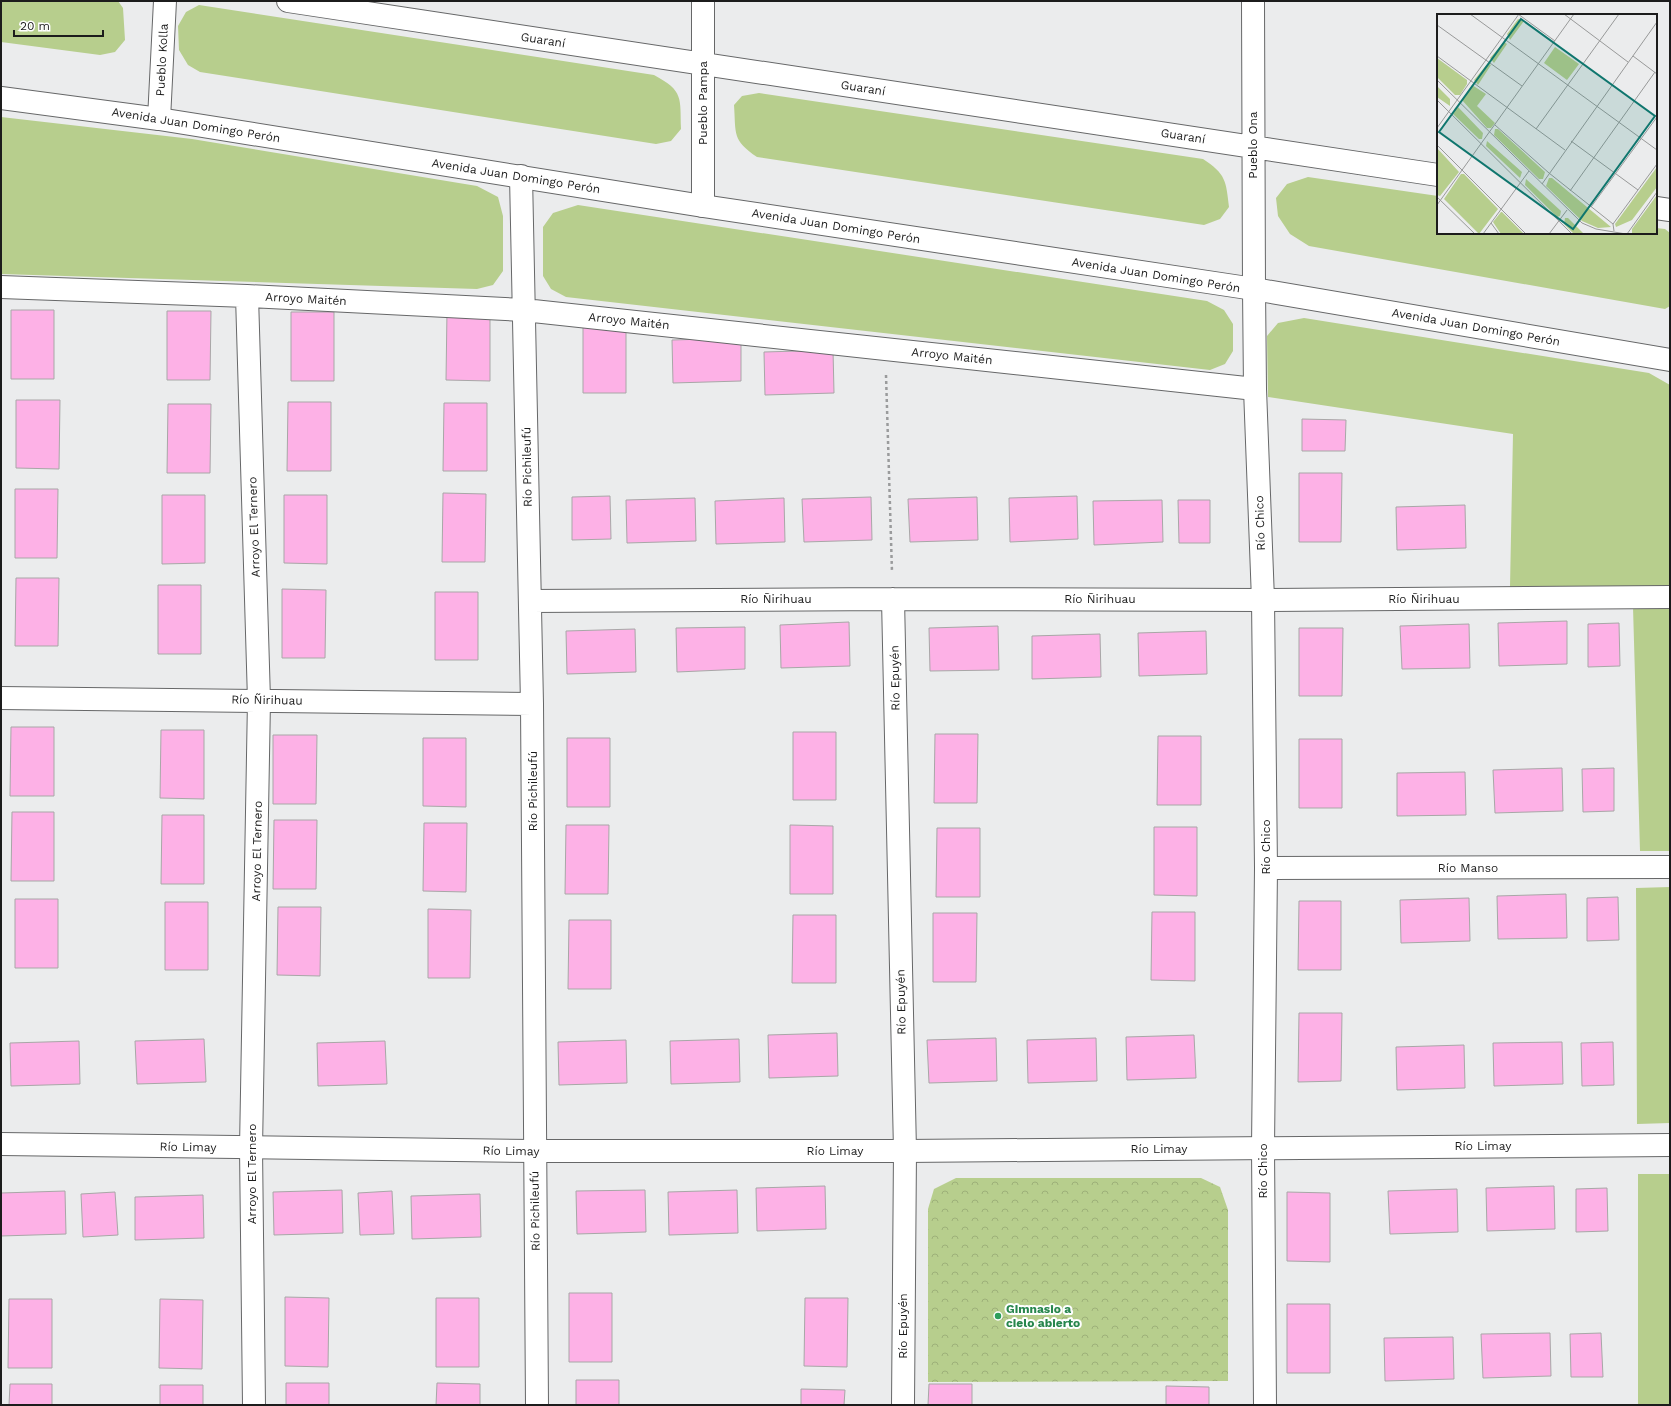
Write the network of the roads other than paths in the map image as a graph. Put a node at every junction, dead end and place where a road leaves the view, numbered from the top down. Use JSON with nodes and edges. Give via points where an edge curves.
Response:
{"nodes":[{"id":1,"x":165,"y":1,"type":"edge"},
{"id":2,"x":288,"y":1,"type":"edge"},
{"id":3,"x":703,"y":1,"type":"edge"},
{"id":4,"x":1253,"y":1,"type":"edge"},
{"id":5,"x":703,"y":64,"type":"junction"},
{"id":6,"x":1,"y":98,"type":"edge"},
{"id":7,"x":159,"y":119,"type":"junction"},
{"id":8,"x":1253,"y":147,"type":"junction"},
{"id":9,"x":1437,"y":175,"type":"edge"},
{"id":10,"x":521,"y":176,"type":"junction"},
{"id":11,"x":703,"y":206,"type":"junction"},
{"id":12,"x":1657,"y":208,"type":"edge"},
{"id":13,"x":1670,"y":210,"type":"edge"},
{"id":14,"x":1,"y":287,"type":"edge"},
{"id":15,"x":1254,"y":289,"type":"junction"},
{"id":16,"x":247,"y":296,"type":"junction"},
{"id":17,"x":524,"y":310,"type":"junction"},
{"id":18,"x":1670,"y":360,"type":"edge"},
{"id":19,"x":1255,"y":389,"type":"junction"},
{"id":20,"x":1670,"y":597,"type":"edge"},
{"id":21,"x":893,"y":598,"type":"junction"},
{"id":22,"x":1263,"y":600,"type":"junction"},
{"id":23,"x":530,"y":601,"type":"junction"},
{"id":24,"x":1,"y":698,"type":"edge"},
{"id":25,"x":260,"y":700,"type":"junction"},
{"id":26,"x":532,"y":704,"type":"junction"},
{"id":27,"x":1670,"y":867,"type":"edge"},
{"id":28,"x":1266,"y":868,"type":"junction"},
{"id":29,"x":1,"y":1144,"type":"edge"},
{"id":30,"x":1670,"y":1145,"type":"edge"},
{"id":31,"x":251,"y":1148,"type":"junction"},
{"id":32,"x":1263,"y":1148,"type":"junction"},
{"id":33,"x":534,"y":1151,"type":"junction"},
{"id":34,"x":905,"y":1151,"type":"junction"},
{"id":35,"x":254,"y":1405,"type":"edge"},
{"id":36,"x":537,"y":1405,"type":"edge"},
{"id":37,"x":903,"y":1405,"type":"edge"},
{"id":38,"x":1265,"y":1405,"type":"edge"}],
"edges":[{"from":1,"to":7,"type":"street","name":"Pueblo Kolla"},
{"from":2,"to":5,"type":"street","name":"Guaraní"},
{"from":3,"to":5,"type":"street","name":"Pueblo Pampa"},
{"from":4,"to":8,"type":"street","name":"Pueblo Ona"},
{"from":5,"to":8,"type":"street","name":"Guaraní"},
{"from":5,"to":11,"type":"street","name":"Pueblo Pampa"},
{"from":6,"to":7,"type":"street","name":"Avenida Juan Domingo Perón"},
{"from":7,"to":10,"type":"street","name":"Avenida Juan Domingo Perón"},
{"from":8,"to":9,"type":"street","name":"Guaraní"},
{"from":8,"to":15,"type":"street","name":"Pueblo Ona"},
{"from":10,"to":11,"type":"street","name":"Avenida Juan Domingo Perón"},
{"from":10,"to":17,"type":"street","name":"Río Pichileufú"},
{"from":11,"to":15,"type":"street","name":"Avenida Juan Domingo Perón"},
{"from":12,"to":13,"type":"street"},
{"from":14,"to":16,"type":"street","name":"Arroyo Maitén"},
{"from":15,"to":18,"type":"street","name":"Avenida Juan Domingo Perón"},
{"from":15,"to":19,"type":"street","name":"Río Chico"},
{"from":16,"to":17,"type":"street","name":"Arroyo Maitén"},
{"from":16,"to":25,"type":"street","name":"Arroyo El Ternero"},
{"from":17,"to":19,"type":"street","name":"Arroyo Maitén"},
{"from":17,"to":23,"type":"street","name":"Río Pichileufú"},
{"from":19,"to":22,"type":"street","name":"Río Chico"},
{"from":20,"to":22,"type":"street","name":"Río Ñirihuau"},
{"from":21,"to":22,"type":"street","name":"Río Ñirihuau"},
{"from":21,"to":23,"type":"street","name":"Río Ñirihuau"},
{"from":21,"to":34,"type":"street","name":"Río Epuyén"},
{"from":22,"to":28,"type":"street","name":"Río Chico"},
{"from":23,"to":26,"type":"street","name":"Río Pichileufú"},
{"from":24,"to":25,"type":"street","name":"Río Ñirihuau"},
{"from":25,"to":26,"type":"street","name":"Río Ñirihuau"},
{"from":25,"to":31,"type":"street","name":"Arroyo El Ternero"},
{"from":26,"to":33,"type":"street","name":"Río Pichileufú"},
{"from":27,"to":28,"type":"street","name":"Río Manso"},
{"from":28,"to":32,"type":"street","name":"Río Chico"},
{"from":29,"to":31,"type":"street","name":"Río Limay"},
{"from":30,"to":32,"type":"street","name":"Río Limay"},
{"from":31,"to":33,"type":"street","name":"Río Limay"},
{"from":31,"to":35,"type":"street","name":"Arroyo El Ternero"},
{"from":32,"to":34,"type":"street","name":"Río Limay"},
{"from":32,"to":38,"type":"street","name":"Río Chico"},
{"from":33,"to":34,"type":"street","name":"Río Limay"},
{"from":33,"to":36,"type":"street","name":"Río Pichileufú"},
{"from":34,"to":37,"type":"street","name":"Río Epuyén"}]}
